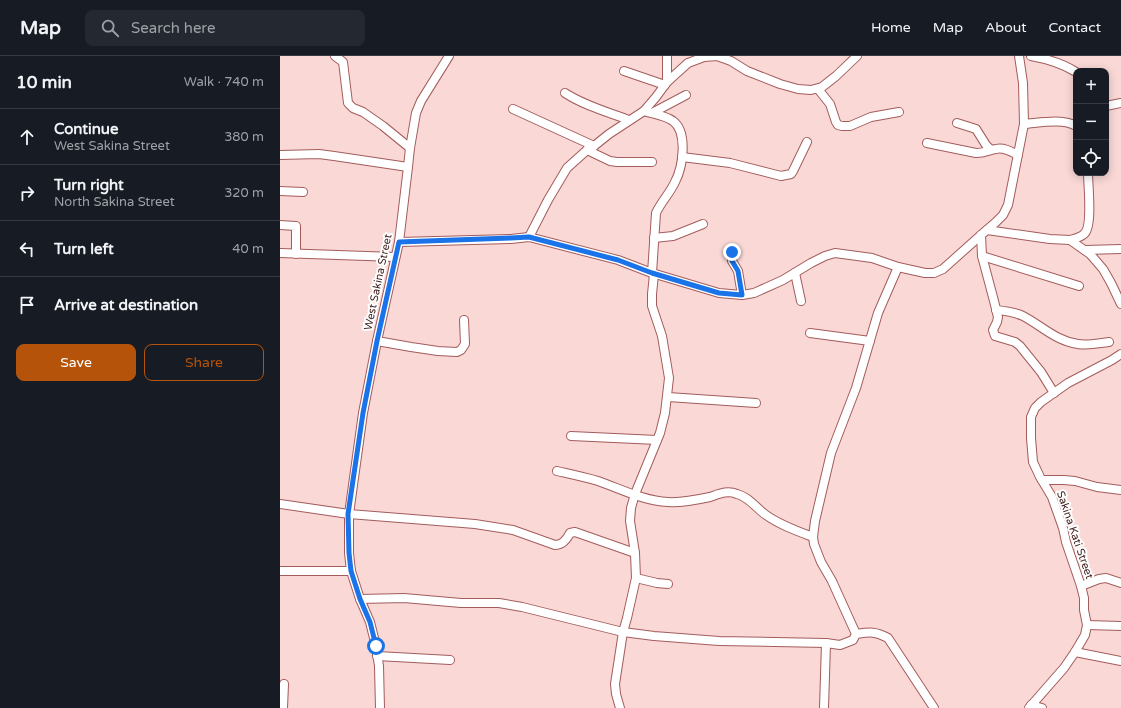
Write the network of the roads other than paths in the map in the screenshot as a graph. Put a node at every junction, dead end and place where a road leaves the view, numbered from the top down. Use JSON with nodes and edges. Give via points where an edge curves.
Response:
{"nodes":[{"id":1,"x":335,"y":56,"type":"edge"},
{"id":2,"x":449,"y":56,"type":"edge"},
{"id":3,"x":667,"y":56,"type":"edge"},
{"id":4,"x":856,"y":56,"type":"edge"},
{"id":5,"x":1019,"y":56,"type":"edge"},
{"id":6,"x":1031,"y":56,"type":"edge"},
{"id":7,"x":1073,"y":70,"type":"edge"},
{"id":8,"x":624,"y":71,"type":"dead end"},
{"id":9,"x":666,"y":83,"type":"junction"},
{"id":10,"x":818,"y":89,"type":"junction"},
{"id":11,"x":565,"y":93,"type":"dead end"},
{"id":12,"x":686,"y":95,"type":"dead end"},
{"id":13,"x":1121,"y":103,"type":"edge"},
{"id":14,"x":1109,"y":105,"type":"edge"},
{"id":15,"x":513,"y":109,"type":"dead end"},
{"id":16,"x":648,"y":112,"type":"junction"},
{"id":17,"x":899,"y":112,"type":"dead end"},
{"id":18,"x":629,"y":120,"type":"junction"},
{"id":19,"x":957,"y":123,"type":"dead end"},
{"id":20,"x":1024,"y":124,"type":"junction"},
{"id":21,"x":1073,"y":124,"type":"edge"},
{"id":22,"x":807,"y":142,"type":"dead end"},
{"id":23,"x":927,"y":143,"type":"dead end"},
{"id":24,"x":410,"y":148,"type":"junction"},
{"id":25,"x":591,"y":148,"type":"junction"},
{"id":26,"x":992,"y":150,"type":"junction"},
{"id":27,"x":280,"y":155,"type":"edge"},
{"id":28,"x":1018,"y":155,"type":"junction"},
{"id":29,"x":682,"y":157,"type":"junction"},
{"id":30,"x":652,"y":162,"type":"dead end"},
{"id":31,"x":408,"y":167,"type":"junction"},
{"id":32,"x":1088,"y":176,"type":"edge"},
{"id":33,"x":280,"y":191,"type":"edge"},
{"id":34,"x":303,"y":192,"type":"dead end"},
{"id":35,"x":703,"y":224,"type":"dead end"},
{"id":36,"x":280,"y":225,"type":"edge"},
{"id":37,"x":984,"y":232,"type":"junction"},
{"id":38,"x":529,"y":237,"type":"junction"},
{"id":39,"x":654,"y":238,"type":"junction"},
{"id":40,"x":1070,"y":240,"type":"junction"},
{"id":41,"x":399,"y":242,"type":"junction"},
{"id":42,"x":1121,"y":249,"type":"edge"},
{"id":43,"x":1085,"y":250,"type":"junction"},
{"id":44,"x":732,"y":252,"type":"dead end"},
{"id":45,"x":280,"y":253,"type":"edge"},
{"id":46,"x":296,"y":254,"type":"junction"},
{"id":47,"x":982,"y":256,"type":"junction"},
{"id":48,"x":395,"y":257,"type":"junction"},
{"id":49,"x":898,"y":267,"type":"junction"},
{"id":50,"x":795,"y":273,"type":"junction"},
{"id":51,"x":653,"y":274,"type":"junction"},
{"id":52,"x":1079,"y":286,"type":"dead end"},
{"id":53,"x":742,"y":295,"type":"junction"},
{"id":54,"x":801,"y":301,"type":"dead end"},
{"id":55,"x":1121,"y":304,"type":"edge"},
{"id":56,"x":996,"y":310,"type":"junction"},
{"id":57,"x":464,"y":320,"type":"dead end"},
{"id":58,"x":810,"y":333,"type":"dead end"},
{"id":59,"x":377,"y":341,"type":"junction"},
{"id":60,"x":870,"y":341,"type":"junction"},
{"id":61,"x":1109,"y":342,"type":"dead end"},
{"id":62,"x":1121,"y":354,"type":"edge"},
{"id":63,"x":1054,"y":393,"type":"junction"},
{"id":64,"x":668,"y":397,"type":"junction"},
{"id":65,"x":756,"y":403,"type":"dead end"},
{"id":66,"x":571,"y":436,"type":"dead end"},
{"id":67,"x":657,"y":440,"type":"junction"},
{"id":68,"x":557,"y":471,"type":"dead end"},
{"id":69,"x":1042,"y":480,"type":"junction"},
{"id":70,"x":1121,"y":490,"type":"edge"},
{"id":71,"x":635,"y":494,"type":"junction"},
{"id":72,"x":280,"y":504,"type":"edge"},
{"id":73,"x":348,"y":514,"type":"junction"},
{"id":74,"x":813,"y":537,"type":"junction"},
{"id":75,"x":635,"y":553,"type":"junction"},
{"id":76,"x":280,"y":571,"type":"edge"},
{"id":77,"x":351,"y":571,"type":"junction"},
{"id":78,"x":636,"y":578,"type":"junction"},
{"id":79,"x":1121,"y":583,"type":"edge"},
{"id":80,"x":668,"y":584,"type":"dead end"},
{"id":81,"x":1081,"y":586,"type":"junction"},
{"id":82,"x":360,"y":599,"type":"junction"},
{"id":83,"x":1087,"y":625,"type":"junction"},
{"id":84,"x":1121,"y":626,"type":"edge"},
{"id":85,"x":623,"y":632,"type":"junction"},
{"id":86,"x":856,"y":634,"type":"junction"},
{"id":87,"x":826,"y":643,"type":"junction"},
{"id":88,"x":1075,"y":652,"type":"junction"},
{"id":89,"x":377,"y":656,"type":"junction"},
{"id":90,"x":450,"y":660,"type":"dead end"},
{"id":91,"x":1121,"y":661,"type":"edge"},
{"id":92,"x":284,"y":684,"type":"dead end"},
{"id":93,"x":1030,"y":707,"type":"edge"},
{"id":94,"x":283,"y":708,"type":"edge"},
{"id":95,"x":380,"y":708,"type":"edge"},
{"id":96,"x":620,"y":708,"type":"edge"},
{"id":97,"x":824,"y":708,"type":"edge"},
{"id":98,"x":934,"y":708,"type":"edge"},
{"id":99,"x":1042,"y":708,"type":"edge"}],
"edges":[{"from":1,"to":24,"type":"street","via":[[343,62],[348,103]]},
{"from":2,"to":24,"type":"street","name":"West Sakina Street","via":[[421,101],[416,113]]},
{"from":3,"to":9,"type":"street"},
{"from":4,"to":10,"type":"street"},
{"from":5,"to":20,"type":"street","via":[[1023,83]]},
{"from":6,"to":7,"type":"street","via":[[1052,60]]},
{"from":8,"to":9,"type":"street"},
{"from":9,"to":10,"type":"street","via":[[688,63],[704,57],[717,56],[780,84],[798,89]]},
{"from":9,"to":16,"type":"street"},
{"from":10,"to":17,"type":"street","via":[[830,104],[836,122],[842,126]]},
{"from":11,"to":18,"type":"street","via":[[593,107]]},
{"from":12,"to":16,"type":"street"},
{"from":13,"to":14,"type":"street"},
{"from":15,"to":25,"type":"street"},
{"from":16,"to":18,"type":"street"},
{"from":16,"to":29,"type":"street","via":[[667,118],[679,128]]},
{"from":18,"to":25,"type":"street"},
{"from":19,"to":26,"type":"street","via":[[976,129]]},
{"from":20,"to":21,"type":"street"},
{"from":20,"to":28,"type":"street"},
{"from":22,"to":29,"type":"street","via":[[793,171],[787,175],[730,163]]},
{"from":23,"to":26,"type":"street","via":[[976,153]]},
{"from":24,"to":31,"type":"street","name":"West Sakina Street"},
{"from":25,"to":30,"type":"street","via":[[610,161]]},
{"from":25,"to":38,"type":"street","via":[[567,168]]},
{"from":26,"to":28,"type":"street","via":[[1002,148]]},
{"from":27,"to":31,"type":"street","via":[[326,155]]},
{"from":28,"to":37,"type":"street","via":[[1008,204],[1003,215]]},
{"from":29,"to":39,"type":"street","via":[[676,182],[656,213]]},
{"from":31,"to":41,"type":"street","name":"West Sakina Street"},
{"from":32,"to":40,"type":"street","via":[[1087,230]]},
{"from":33,"to":34,"type":"street"},
{"from":35,"to":39,"type":"street","via":[[673,236]]},
{"from":36,"to":46,"type":"street","via":[[296,226]]},
{"from":37,"to":40,"type":"street"},
{"from":37,"to":47,"type":"street"},
{"from":37,"to":49,"type":"street","via":[[934,274]]},
{"from":38,"to":41,"type":"street"},
{"from":38,"to":51,"type":"street","via":[[618,260]]},
{"from":39,"to":51,"type":"street"},
{"from":40,"to":43,"type":"street"},
{"from":41,"to":48,"type":"street","name":"West Sakina Street"},
{"from":42,"to":43,"type":"street"},
{"from":43,"to":55,"type":"street","via":[[1103,269]]},
{"from":44,"to":53,"type":"street","via":[[732,261],[738,271]]},
{"from":45,"to":46,"type":"street"},
{"from":46,"to":48,"type":"street"},
{"from":47,"to":52,"type":"street"},
{"from":47,"to":56,"type":"street"},
{"from":48,"to":59,"type":"street","name":"West Sakina Street"},
{"from":49,"to":50,"type":"street","via":[[872,258],[835,253]]},
{"from":49,"to":60,"type":"street","via":[[878,313]]},
{"from":50,"to":53,"type":"street"},
{"from":50,"to":54,"type":"street"},
{"from":51,"to":53,"type":"street","via":[[719,293]]},
{"from":51,"to":64,"type":"street","via":[[651,300],[662,336],[670,378]]},
{"from":56,"to":61,"type":"street","via":[[1023,316],[1056,337],[1076,344]]},
{"from":56,"to":63,"type":"street","via":[[998,317],[993,334],[1020,346]]},
{"from":57,"to":59,"type":"street","via":[[465,344],[457,352],[412,348]]},
{"from":58,"to":60,"type":"street"},
{"from":59,"to":73,"type":"street","name":"West Sakina Street"},
{"from":60,"to":74,"type":"street","via":[[856,388],[831,453]]},
{"from":62,"to":63,"type":"street","name":"Sakina Kati Street"},
{"from":63,"to":69,"type":"street","name":"Sakina Kati Street","via":[[1035,408],[1031,417],[1033,462]]},
{"from":64,"to":65,"type":"street"},
{"from":64,"to":67,"type":"street"},
{"from":66,"to":67,"type":"street"},
{"from":67,"to":71,"type":"street"},
{"from":68,"to":71,"type":"street"},
{"from":69,"to":70,"type":"street","via":[[1074,481]]},
{"from":69,"to":81,"type":"street","name":"Sakina Kati Street","via":[[1052,497]]},
{"from":71,"to":74,"type":"street","via":[[653,500],[681,502],[720,493],[736,493],[777,522]]},
{"from":71,"to":75,"type":"street","via":[[630,521]]},
{"from":72,"to":73,"type":"street"},
{"from":73,"to":75,"type":"street","via":[[483,525],[513,530],[555,545],[575,532]]},
{"from":73,"to":77,"type":"street","name":"West Sakina Street"},
{"from":74,"to":86,"type":"street","via":[[821,562]]},
{"from":75,"to":78,"type":"street"},
{"from":76,"to":77,"type":"street"},
{"from":77,"to":82,"type":"street","name":"West Sakina Street"},
{"from":78,"to":80,"type":"street"},
{"from":78,"to":85,"type":"street"},
{"from":79,"to":81,"type":"street","via":[[1106,578]]},
{"from":81,"to":83,"type":"street","name":"Sakina Kati Street"},
{"from":82,"to":85,"type":"street","via":[[404,598],[499,603]]},
{"from":82,"to":89,"type":"street","name":"West Sakina Street","via":[[370,622]]},
{"from":83,"to":84,"type":"street"},
{"from":83,"to":88,"type":"street"},
{"from":85,"to":87,"type":"street","via":[[719,642]]},
{"from":85,"to":96,"type":"street","via":[[615,684]]},
{"from":86,"to":87,"type":"street","via":[[848,643]]},
{"from":86,"to":98,"type":"street","via":[[879,633],[888,638]]},
{"from":87,"to":97,"type":"street"},
{"from":88,"to":91,"type":"street"},
{"from":88,"to":93,"type":"street"},
{"from":89,"to":90,"type":"street"},
{"from":89,"to":95,"type":"street","name":"West Sakina Street"},
{"from":92,"to":94,"type":"street"},
{"from":93,"to":99,"type":"street"}]}
